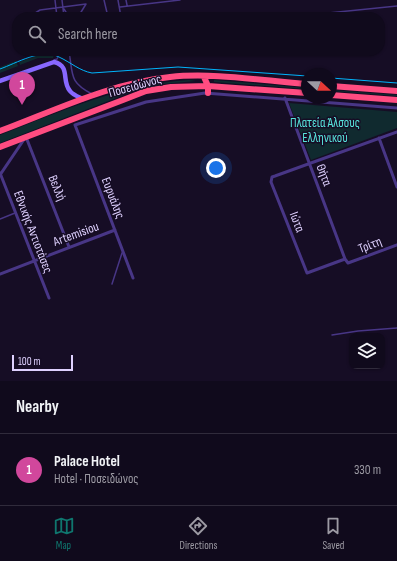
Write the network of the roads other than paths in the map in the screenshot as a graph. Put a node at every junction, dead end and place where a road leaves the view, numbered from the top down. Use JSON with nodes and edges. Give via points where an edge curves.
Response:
{"nodes":[{"id":1,"x":56,"y":0,"type":"edge"},
{"id":2,"x":62,"y":0,"type":"edge"},
{"id":3,"x":87,"y":0,"type":"edge"},
{"id":4,"x":104,"y":0,"type":"edge"},
{"id":5,"x":118,"y":0,"type":"edge"},
{"id":6,"x":126,"y":0,"type":"edge"},
{"id":7,"x":180,"y":0,"type":"edge"},
{"id":8,"x":86,"y":4,"type":"junction"},
{"id":9,"x":127,"y":6,"type":"junction"},
{"id":10,"x":397,"y":6,"type":"edge"},
{"id":11,"x":63,"y":7,"type":"junction"},
{"id":12,"x":120,"y":7,"type":"junction"},
{"id":13,"x":56,"y":8,"type":"junction"},
{"id":14,"x":36,"y":12,"type":"edge"},
{"id":15,"x":56,"y":12,"type":"edge"},
{"id":16,"x":64,"y":12,"type":"edge"},
{"id":17,"x":66,"y":12,"type":"edge"},
{"id":18,"x":81,"y":12,"type":"edge"},
{"id":19,"x":107,"y":12,"type":"edge"},
{"id":20,"x":121,"y":12,"type":"edge"},
{"id":21,"x":338,"y":12,"type":"edge"},
{"id":22,"x":58,"y":56,"type":"edge"},
{"id":23,"x":70,"y":56,"type":"edge"},
{"id":24,"x":50,"y":62,"type":"junction"},
{"id":25,"x":204,"y":77,"type":"junction"},
{"id":26,"x":0,"y":81,"type":"edge"},
{"id":27,"x":301,"y":84,"type":"edge"},
{"id":28,"x":208,"y":86,"type":"junction"},
{"id":29,"x":337,"y":86,"type":"edge"},
{"id":30,"x":397,"y":91,"type":"edge"},
{"id":31,"x":208,"y":93,"type":"junction"},
{"id":32,"x":301,"y":93,"type":"edge"},
{"id":33,"x":94,"y":95,"type":"junction"},
{"id":34,"x":337,"y":95,"type":"edge"},
{"id":35,"x":285,"y":98,"type":"junction"},
{"id":36,"x":83,"y":99,"type":"junction"},
{"id":37,"x":397,"y":100,"type":"edge"},
{"id":38,"x":397,"y":108,"type":"edge"},
{"id":39,"x":73,"y":122,"type":"junction"},
{"id":40,"x":0,"y":131,"type":"edge"},
{"id":41,"x":397,"y":132,"type":"edge"},
{"id":42,"x":26,"y":137,"type":"junction"},
{"id":43,"x":379,"y":138,"type":"junction"},
{"id":44,"x":0,"y":147,"type":"edge"},
{"id":45,"x":309,"y":164,"type":"junction"},
{"id":46,"x":0,"y":174,"type":"edge"},
{"id":47,"x":396,"y":181,"type":"edge"},
{"id":48,"x":397,"y":187,"type":"edge"},
{"id":49,"x":15,"y":213,"type":"junction"},
{"id":50,"x":0,"y":219,"type":"edge"},
{"id":51,"x":115,"y":230,"type":"junction"},
{"id":52,"x":397,"y":245,"type":"edge"},
{"id":53,"x":69,"y":247,"type":"junction"},
{"id":54,"x":123,"y":251,"type":"junction"},
{"id":55,"x":346,"y":259,"type":"junction"},
{"id":56,"x":33,"y":260,"type":"junction"},
{"id":57,"x":307,"y":273,"type":"joint"},
{"id":58,"x":0,"y":274,"type":"edge"},
{"id":59,"x":133,"y":278,"type":"dead end"},
{"id":60,"x":112,"y":284,"type":"dead end"},
{"id":61,"x":49,"y":298,"type":"dead end"},
{"id":62,"x":397,"y":328,"type":"edge"},
{"id":63,"x":332,"y":336,"type":"dead end"}],
"edges":[{"from":1,"to":13,"type":"lane"},
{"from":2,"to":11,"type":"lane"},
{"from":3,"to":8,"type":"lane"},
{"from":4,"to":19,"type":"lane"},
{"from":5,"to":12,"type":"lane"},
{"from":6,"to":9,"type":"lane"},
{"from":7,"to":9,"type":"lane"},
{"from":8,"to":11,"type":"lane"},
{"from":8,"to":18,"type":"lane"},
{"from":9,"to":12,"type":"lane"},
{"from":10,"to":21,"type":"lane"},
{"from":11,"to":13,"type":"lane"},
{"from":11,"to":16,"type":"lane"},
{"from":11,"to":17,"type":"lane"},
{"from":12,"to":20,"type":"lane"},
{"from":13,"to":14,"type":"lane"},
{"from":13,"to":15,"type":"lane"},
{"from":22,"to":24,"type":"lane"},
{"from":23,"to":33,"type":"lane","via":[[74,80],[80,88]]},
{"from":24,"to":26,"type":"street"},
{"from":24,"to":36,"type":"street","via":[[63,66],[68,89]]},
{"from":25,"to":27,"type":"highway","name":"Ποσειδώνος"},
{"from":25,"to":28,"type":"highway"},
{"from":25,"to":33,"type":"highway","name":"Ποσειδώνος","via":[[172,76],[121,86]]},
{"from":28,"to":31,"type":"highway"},
{"from":28,"to":32,"type":"highway","name":"Ποσειδώνος"},
{"from":28,"to":39,"type":"highway","name":"Ποσειδώνος","via":[[146,91]]},
{"from":29,"to":30,"type":"highway"},
{"from":31,"to":35,"type":"street"},
{"from":31,"to":39,"type":"street","via":[[163,98]]},
{"from":33,"to":36,"type":"highway","name":"Ποσειδώνος"},
{"from":34,"to":37,"type":"highway"},
{"from":35,"to":38,"type":"street"},
{"from":35,"to":45,"type":"street","name":"Θήτα"},
{"from":36,"to":40,"type":"highway","name":"Ποσειδώνος"},
{"from":39,"to":42,"type":"highway","name":"Ποσειδώνος"},
{"from":39,"to":51,"type":"street","name":"Ευρυάλης"},
{"from":41,"to":43,"type":"street"},
{"from":42,"to":44,"type":"highway","name":"Ποσειδώνος"},
{"from":42,"to":46,"type":"street"},
{"from":42,"to":53,"type":"street","name":"Βελλή"},
{"from":43,"to":45,"type":"street"},
{"from":43,"to":47,"type":"street"},
{"from":45,"to":55,"type":"street","name":"Θήτα"},
{"from":45,"to":57,"type":"street","name":"Ιώτα","via":[[272,177],[274,189]]},
{"from":46,"to":49,"type":"street","name":"Εθνικής Αντιοτάσες"},
{"from":47,"to":48,"type":"street"},
{"from":49,"to":50,"type":"lane"},
{"from":49,"to":56,"type":"street","name":"Εθνικής Αντιοτάσες"},
{"from":51,"to":53,"type":"street","name":"Artemisiou"},
{"from":51,"to":54,"type":"street","name":"Ευρυάλης"},
{"from":52,"to":55,"type":"street","name":"Τρίτη","via":[[348,263]]},
{"from":53,"to":56,"type":"street","name":"Artemisiou"},
{"from":54,"to":59,"type":"street","name":"Ευρυάλης"},
{"from":54,"to":60,"type":"lane"},
{"from":55,"to":57,"type":"street","name":"Τρίτη"},
{"from":56,"to":58,"type":"street","name":"Artemisiou"},
{"from":56,"to":61,"type":"street","name":"Εθνικής Αντιοτάσες"},
{"from":62,"to":63,"type":"lane"}]}
